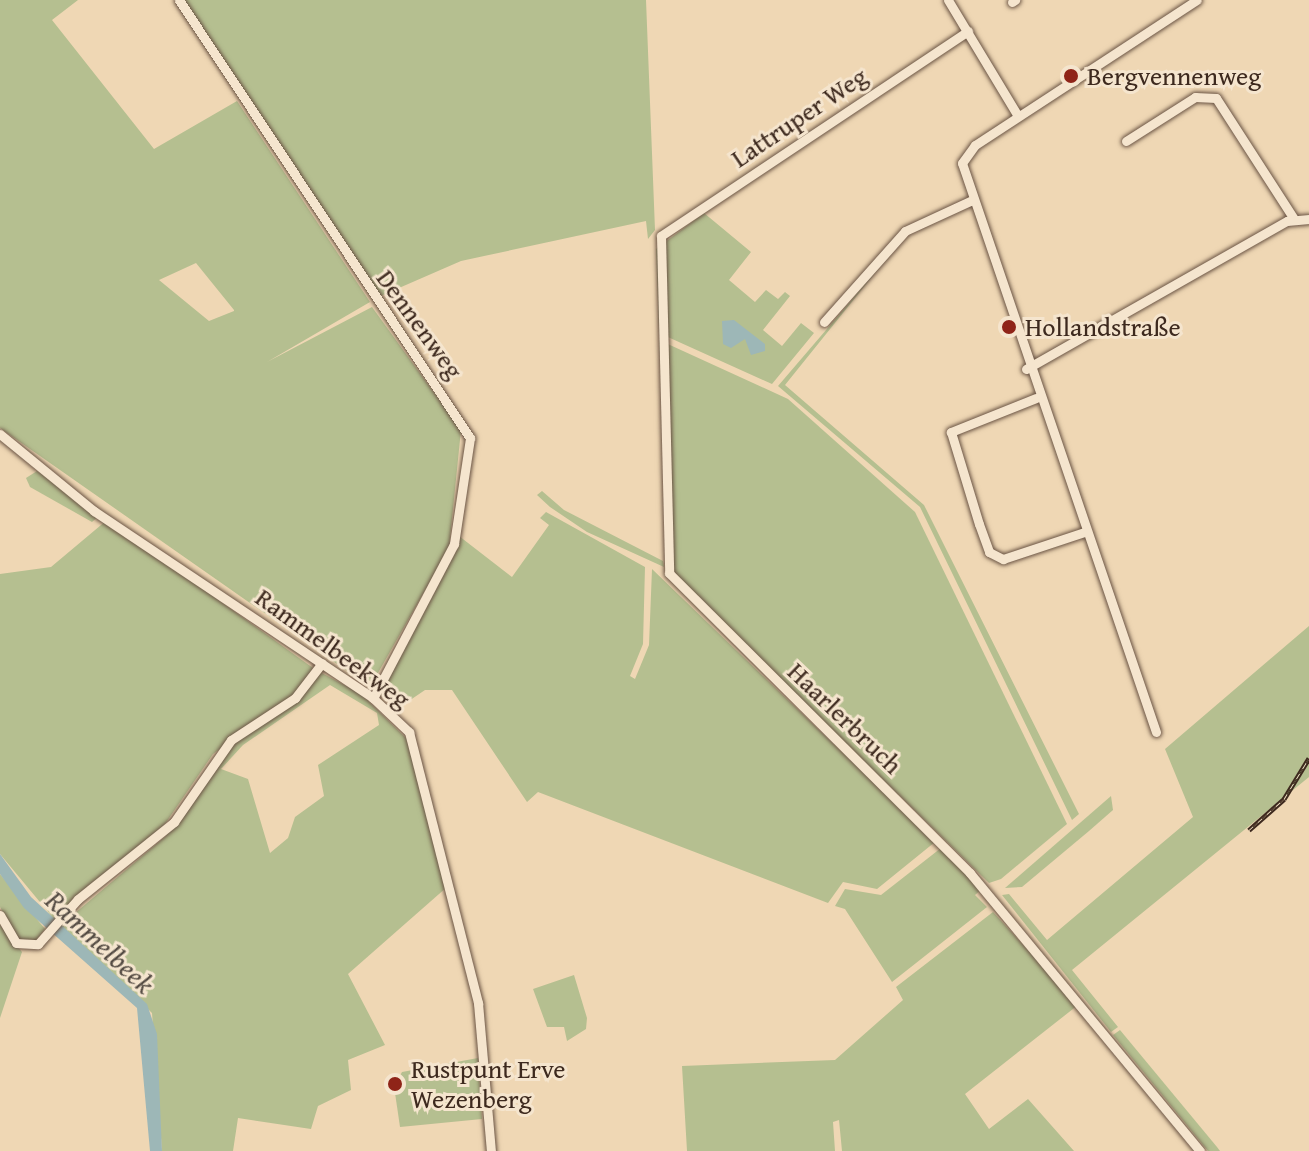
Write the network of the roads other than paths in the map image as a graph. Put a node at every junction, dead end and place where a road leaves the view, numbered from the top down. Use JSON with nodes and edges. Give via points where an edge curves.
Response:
{"nodes":[{"id":1,"x":179,"y":0,"type":"edge"},
{"id":2,"x":948,"y":0,"type":"edge"},
{"id":3,"x":1197,"y":0,"type":"edge"},
{"id":4,"x":968,"y":31,"type":"junction"},
{"id":5,"x":1018,"y":116,"type":"junction"},
{"id":6,"x":1126,"y":141,"type":"dead end"},
{"id":7,"x":970,"y":201,"type":"junction"},
{"id":8,"x":1294,"y":219,"type":"junction"},
{"id":9,"x":1309,"y":219,"type":"edge"},
{"id":10,"x":658,"y":242,"type":"joint"},
{"id":11,"x":824,"y":322,"type":"dead end"},
{"id":12,"x":1026,"y":369,"type":"junction"},
{"id":13,"x":1036,"y":398,"type":"junction"},
{"id":14,"x":0,"y":434,"type":"edge"},
{"id":15,"x":1084,"y":532,"type":"junction"},
{"id":16,"x":322,"y":663,"type":"junction"},
{"id":17,"x":373,"y":698,"type":"junction"},
{"id":18,"x":1156,"y":732,"type":"dead end"},
{"id":19,"x":0,"y":915,"type":"edge"},
{"id":20,"x":491,"y":1151,"type":"edge"},
{"id":21,"x":1200,"y":1151,"type":"edge"}],
"edges":[{"from":1,"to":17,"type":"street","name":"Dennenweg","via":[[470,438],[454,544]]},
{"from":2,"to":4,"type":"street"},
{"from":3,"to":5,"type":"street"},
{"from":4,"to":5,"type":"street"},
{"from":4,"to":10,"type":"street","name":"Lattruper Weg"},
{"from":5,"to":7,"type":"street","via":[[965,156]]},
{"from":6,"to":8,"type":"street","via":[[1195,97],[1216,98]]},
{"from":7,"to":11,"type":"street","via":[[905,231]]},
{"from":7,"to":12,"type":"street"},
{"from":8,"to":9,"type":"street"},
{"from":8,"to":12,"type":"street"},
{"from":10,"to":21,"type":"street","name":"Haarlerbruch","via":[[672,579],[970,873]]},
{"from":12,"to":13,"type":"street"},
{"from":13,"to":15,"type":"street"},
{"from":13,"to":15,"type":"street","via":[[951,432],[975,514],[989,552],[1003,559]]},
{"from":14,"to":16,"type":"street","name":"Rammelbeekweg","via":[[94,511]]},
{"from":15,"to":18,"type":"street"},
{"from":16,"to":17,"type":"street","name":"Rammelbeekweg"},
{"from":16,"to":19,"type":"street","via":[[295,698],[218,754],[164,833],[35,946],[21,946]]},
{"from":17,"to":20,"type":"street","name":"Rammelbeekweg","via":[[409,732],[425,779],[478,1003]]}]}
